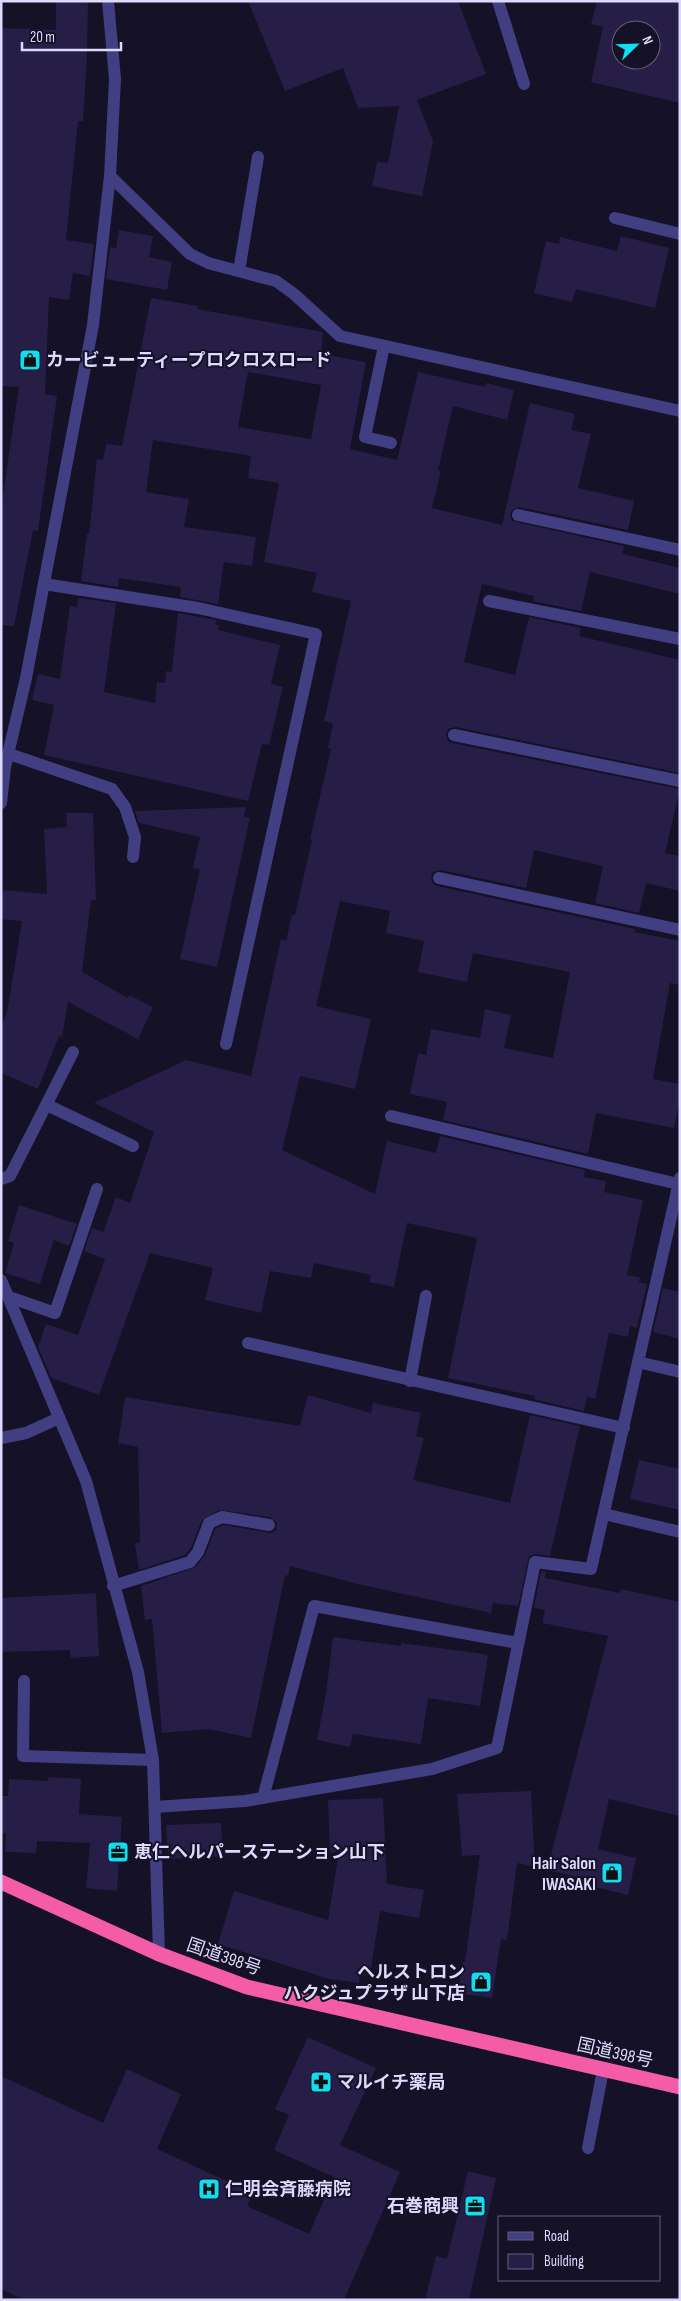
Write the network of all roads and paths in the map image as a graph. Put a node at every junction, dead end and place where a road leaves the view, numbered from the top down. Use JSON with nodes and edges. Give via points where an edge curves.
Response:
{"nodes":[{"id":1,"x":108,"y":1,"type":"edge"},
{"id":2,"x":498,"y":1,"type":"edge"},
{"id":3,"x":524,"y":84,"type":"dead end"},
{"id":4,"x":258,"y":157,"type":"dead end"},
{"id":5,"x":110,"y":176,"type":"junction"},
{"id":6,"x":615,"y":218,"type":"dead end"},
{"id":7,"x":680,"y":234,"type":"edge"},
{"id":8,"x":238,"y":271,"type":"junction"},
{"id":9,"x":384,"y":346,"type":"junction"},
{"id":10,"x":680,"y":411,"type":"edge"},
{"id":11,"x":391,"y":443,"type":"dead end"},
{"id":12,"x":518,"y":515,"type":"dead end"},
{"id":13,"x":680,"y":550,"type":"edge"},
{"id":14,"x":44,"y":584,"type":"junction"},
{"id":15,"x":489,"y":601,"type":"dead end"},
{"id":16,"x":680,"y":639,"type":"edge"},
{"id":17,"x":454,"y":735,"type":"dead end"},
{"id":18,"x":9,"y":754,"type":"junction"},
{"id":19,"x":3,"y":767,"type":"edge"},
{"id":20,"x":680,"y":781,"type":"edge"},
{"id":21,"x":1,"y":803,"type":"edge"},
{"id":22,"x":133,"y":857,"type":"dead end"},
{"id":23,"x":439,"y":878,"type":"dead end"},
{"id":24,"x":680,"y":930,"type":"edge"},
{"id":25,"x":226,"y":1044,"type":"dead end"},
{"id":26,"x":73,"y":1052,"type":"dead end"},
{"id":27,"x":47,"y":1105,"type":"junction"},
{"id":28,"x":391,"y":1116,"type":"dead end"},
{"id":29,"x":133,"y":1146,"type":"dead end"},
{"id":30,"x":1,"y":1179,"type":"edge"},
{"id":31,"x":679,"y":1181,"type":"edge"},
{"id":32,"x":96,"y":1188,"type":"dead end"},
{"id":33,"x":1,"y":1280,"type":"edge"},
{"id":34,"x":426,"y":1296,"type":"dead end"},
{"id":35,"x":9,"y":1297,"type":"junction"},
{"id":36,"x":248,"y":1343,"type":"dead end"},
{"id":37,"x":638,"y":1362,"type":"junction"},
{"id":38,"x":680,"y":1372,"type":"edge"},
{"id":39,"x":410,"y":1381,"type":"junction"},
{"id":40,"x":59,"y":1418,"type":"junction"},
{"id":41,"x":624,"y":1428,"type":"junction"},
{"id":42,"x":1,"y":1438,"type":"edge"},
{"id":43,"x":604,"y":1514,"type":"junction"},
{"id":44,"x":269,"y":1525,"type":"dead end"},
{"id":45,"x":680,"y":1532,"type":"edge"},
{"id":46,"x":113,"y":1586,"type":"junction"},
{"id":47,"x":518,"y":1643,"type":"junction"},
{"id":48,"x":24,"y":1681,"type":"dead end"},
{"id":49,"x":154,"y":1760,"type":"junction"},
{"id":50,"x":263,"y":1798,"type":"junction"},
{"id":51,"x":155,"y":1807,"type":"junction"},
{"id":52,"x":1,"y":1882,"type":"edge"},
{"id":53,"x":159,"y":1954,"type":"junction"},
{"id":54,"x":603,"y":2070,"type":"junction"},
{"id":55,"x":680,"y":2087,"type":"edge"},
{"id":56,"x":588,"y":2148,"type":"dead end"}],
"edges":[{"from":1,"to":5,"type":"street","via":[[115,79]]},
{"from":2,"to":3,"type":"street"},
{"from":4,"to":8,"type":"street"},
{"from":5,"to":8,"type":"street","via":[[190,254]]},
{"from":5,"to":14,"type":"street","via":[[93,325]]},
{"from":6,"to":7,"type":"street"},
{"from":8,"to":9,"type":"street","via":[[276,281],[340,336]]},
{"from":9,"to":10,"type":"street"},
{"from":9,"to":11,"type":"street","via":[[365,437]]},
{"from":12,"to":13,"type":"street"},
{"from":14,"to":18,"type":"street"},
{"from":14,"to":25,"type":"street","via":[[198,608],[316,634]]},
{"from":15,"to":16,"type":"street"},
{"from":17,"to":20,"type":"street"},
{"from":18,"to":19,"type":"street"},
{"from":18,"to":22,"type":"street","via":[[112,789],[125,807],[134,837]]},
{"from":19,"to":21,"type":"street"},
{"from":23,"to":24,"type":"street"},
{"from":26,"to":27,"type":"street"},
{"from":27,"to":29,"type":"street"},
{"from":27,"to":30,"type":"street","via":[[10,1176]]},
{"from":28,"to":31,"type":"street"},
{"from":31,"to":37,"type":"street"},
{"from":32,"to":35,"type":"street","via":[[55,1313]]},
{"from":33,"to":35,"type":"street"},
{"from":34,"to":39,"type":"street"},
{"from":35,"to":40,"type":"street"},
{"from":36,"to":39,"type":"street"},
{"from":37,"to":38,"type":"street"},
{"from":37,"to":41,"type":"street"},
{"from":39,"to":41,"type":"street"},
{"from":40,"to":42,"type":"street","via":[[26,1433]]},
{"from":40,"to":46,"type":"street","via":[[86,1481]]},
{"from":41,"to":43,"type":"street"},
{"from":43,"to":45,"type":"street"},
{"from":43,"to":47,"type":"street","via":[[591,1569],[535,1562]]},
{"from":44,"to":46,"type":"street","via":[[222,1517],[209,1523],[198,1552],[190,1562]]},
{"from":46,"to":49,"type":"street","via":[[138,1672]]},
{"from":47,"to":50,"type":"street","via":[[497,1748],[432,1769]]},
{"from":47,"to":50,"type":"street","via":[[314,1606]]},
{"from":48,"to":49,"type":"street","via":[[23,1756]]},
{"from":49,"to":51,"type":"street"},
{"from":50,"to":51,"type":"street"},
{"from":51,"to":53,"type":"street"},
{"from":52,"to":53,"type":"highway","name":"国道398号"},
{"from":53,"to":54,"type":"highway","name":"国道398号","via":[[247,1987]]},
{"from":54,"to":55,"type":"highway","name":"国道398号"},
{"from":54,"to":56,"type":"street"}]}
